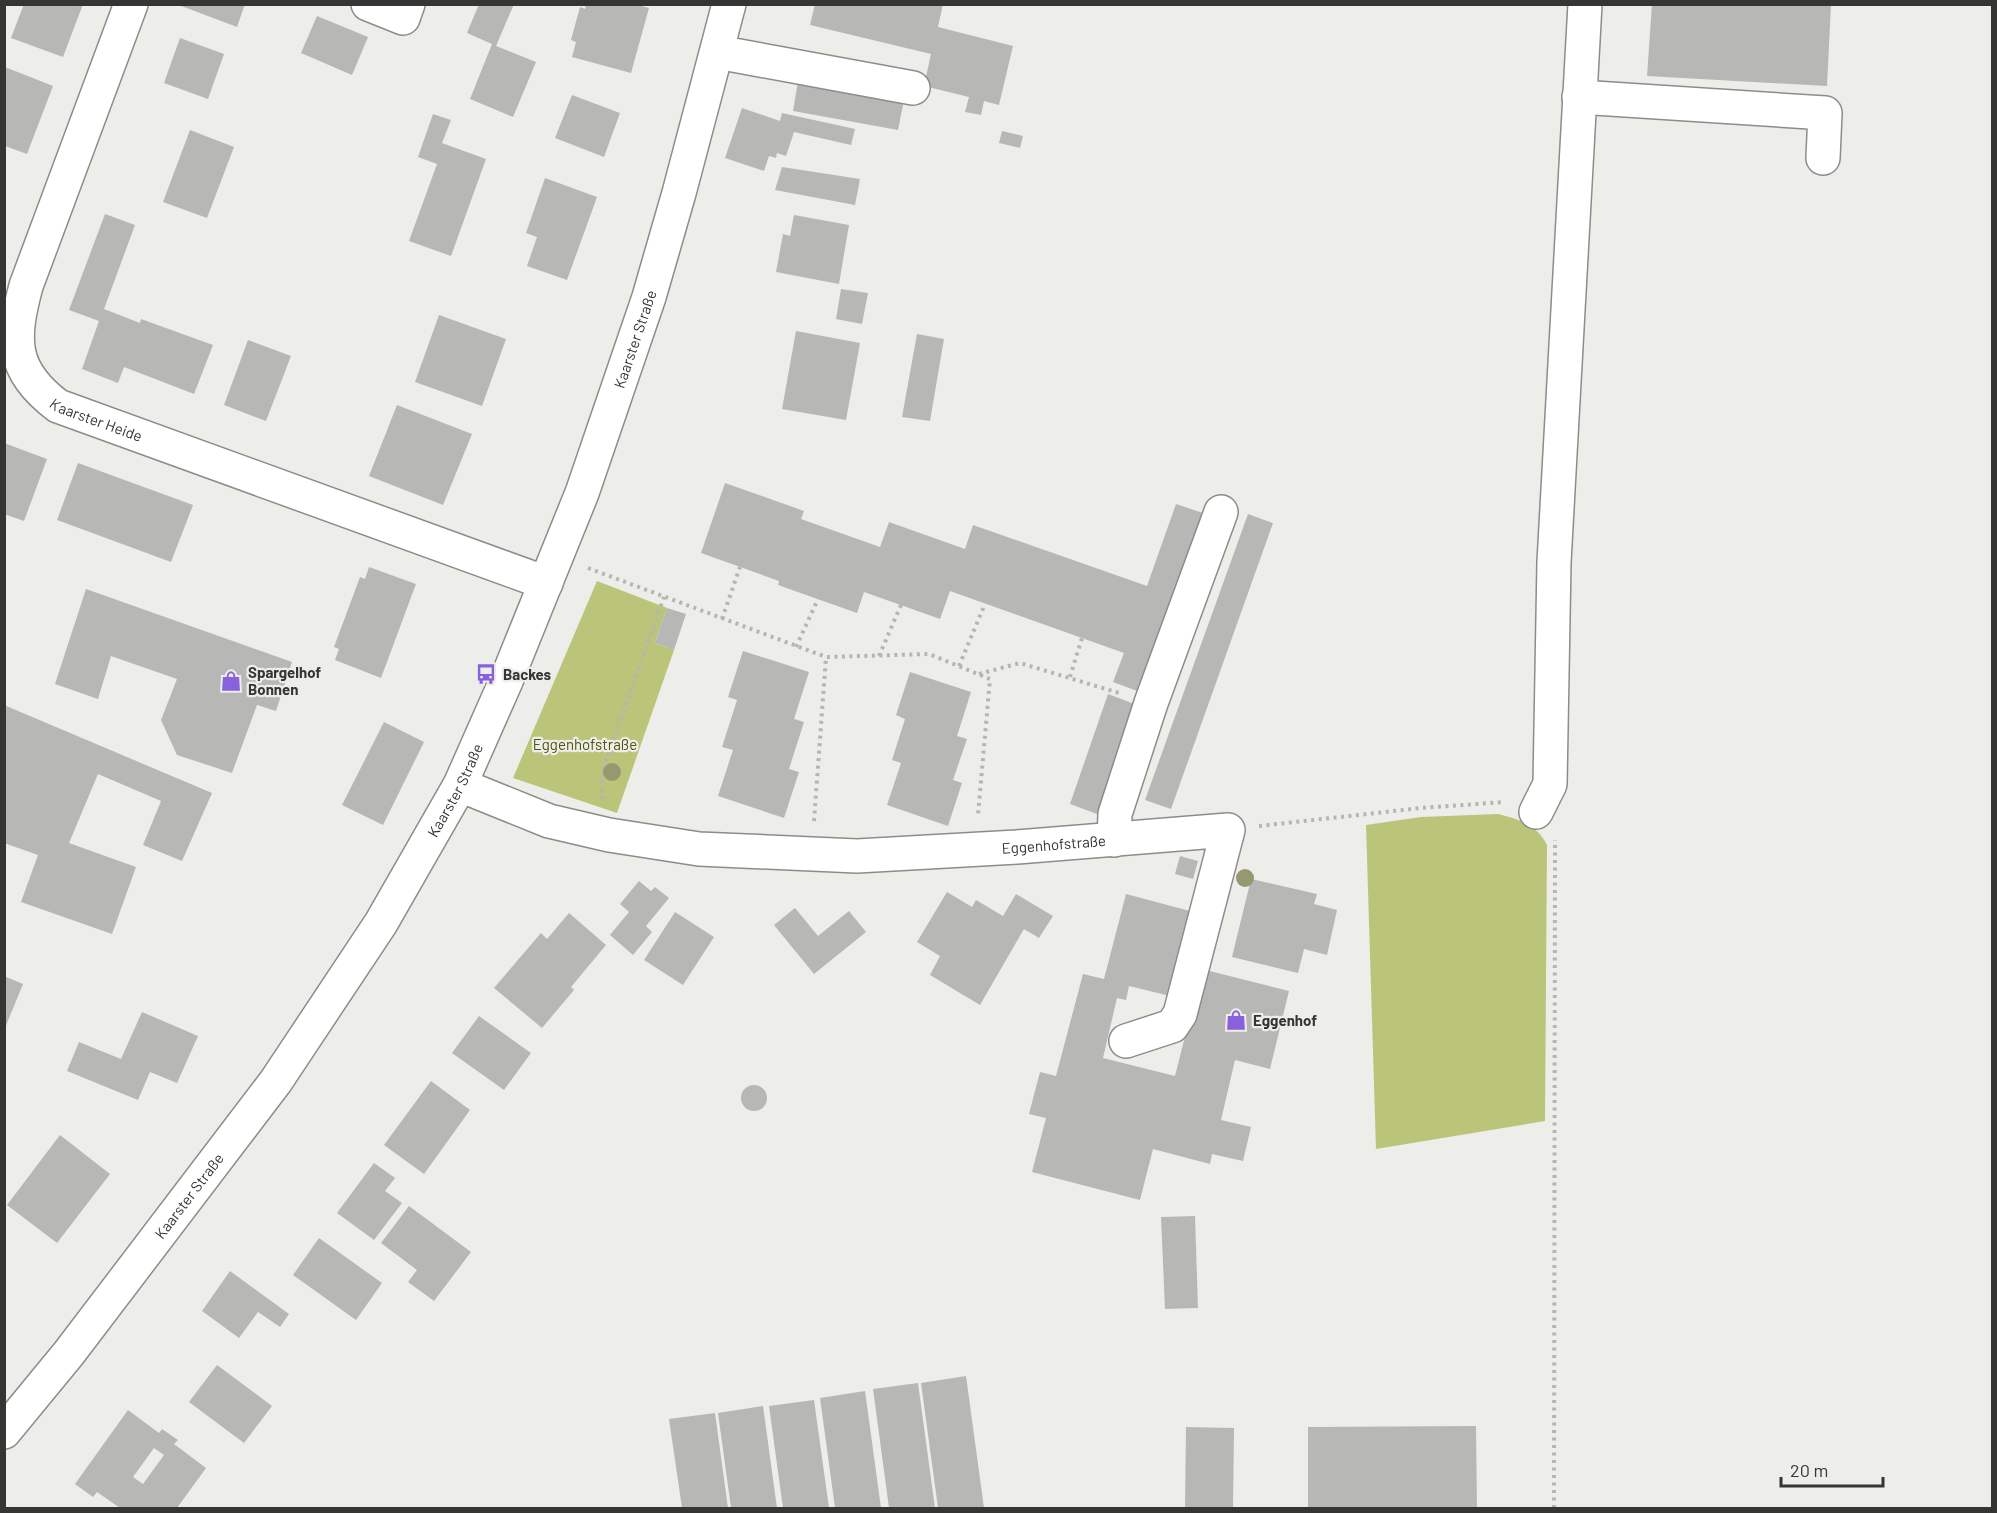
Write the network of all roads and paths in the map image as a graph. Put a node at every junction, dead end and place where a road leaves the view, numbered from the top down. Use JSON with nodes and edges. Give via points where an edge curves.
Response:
{"nodes":[{"id":1,"x":131,"y":4,"type":"edge"},
{"id":2,"x":368,"y":4,"type":"edge"},
{"id":3,"x":408,"y":4,"type":"edge"},
{"id":4,"x":729,"y":4,"type":"edge"},
{"id":5,"x":1585,"y":4,"type":"edge"},
{"id":6,"x":717,"y":52,"type":"junction"},
{"id":7,"x":913,"y":88,"type":"dead end"},
{"id":8,"x":1579,"y":97,"type":"junction"},
{"id":9,"x":1822,"y":158,"type":"dead end"},
{"id":10,"x":1221,"y":512,"type":"dead end"},
{"id":11,"x":740,"y":567,"type":"dead end"},
{"id":12,"x":551,"y":570,"type":"junction"},
{"id":13,"x":664,"y":597,"type":"junction"},
{"id":14,"x":818,"y":599,"type":"dead end"},
{"id":15,"x":985,"y":604,"type":"dead end"},
{"id":16,"x":901,"y":605,"type":"dead end"},
{"id":17,"x":722,"y":619,"type":"junction"},
{"id":18,"x":1082,"y":638,"type":"dead end"},
{"id":19,"x":795,"y":647,"type":"junction"},
{"id":20,"x":879,"y":656,"type":"junction"},
{"id":21,"x":826,"y":657,"type":"junction"},
{"id":22,"x":959,"y":666,"type":"junction"},
{"id":23,"x":978,"y":675,"type":"junction"},
{"id":24,"x":1070,"y":677,"type":"junction"},
{"id":25,"x":1151,"y":703,"type":"junction"},
{"id":26,"x":460,"y":785,"type":"junction"},
{"id":27,"x":1536,"y":812,"type":"junction"},
{"id":28,"x":1228,"y":830,"type":"junction"},
{"id":29,"x":594,"y":831,"type":"junction"},
{"id":30,"x":1114,"y":840,"type":"junction"},
{"id":31,"x":976,"y":850,"type":"junction"},
{"id":32,"x":812,"y":854,"type":"junction"},
{"id":33,"x":1126,"y":1041,"type":"dead end"},
{"id":34,"x":4,"y":1432,"type":"edge"},
{"id":35,"x":1554,"y":1509,"type":"edge"}],
"edges":[{"from":1,"to":12,"type":"street","name":"Kaarster Heide","via":[[26,286],[18,317],[17,349],[40,392],[58,406]]},
{"from":2,"to":3,"type":"street","via":[[403,18]]},
{"from":4,"to":6,"type":"street","name":"Kaarster Straße"},
{"from":5,"to":8,"type":"street"},
{"from":6,"to":7,"type":"street"},
{"from":6,"to":12,"type":"street","name":"Kaarster Straße","via":[[649,297],[582,493]]},
{"from":8,"to":9,"type":"street","via":[[1825,113]]},
{"from":8,"to":27,"type":"street","via":[[1554,562],[1550,784]]},
{"from":10,"to":25,"type":"street"},
{"from":11,"to":17,"type":"path"},
{"from":12,"to":13,"type":"path"},
{"from":12,"to":26,"type":"street","name":"Kaarster Straße"},
{"from":13,"to":17,"type":"path"},
{"from":13,"to":29,"type":"path","via":[[603,769],[602,808]]},
{"from":14,"to":19,"type":"path"},
{"from":15,"to":22,"type":"path"},
{"from":16,"to":20,"type":"path"},
{"from":17,"to":19,"type":"path"},
{"from":18,"to":24,"type":"path"},
{"from":19,"to":21,"type":"path"},
{"from":20,"to":21,"type":"path"},
{"from":20,"to":22,"type":"path","via":[[929,654]]},
{"from":21,"to":32,"type":"path"},
{"from":22,"to":23,"type":"path"},
{"from":23,"to":24,"type":"path","via":[[1020,663]]},
{"from":23,"to":31,"type":"path","via":[[990,680]]},
{"from":24,"to":25,"type":"path"},
{"from":25,"to":30,"type":"street","via":[[1115,814]]},
{"from":26,"to":29,"type":"street","name":"Eggenhofstraße","via":[[549,821]]},
{"from":26,"to":34,"type":"street","name":"Kaarster Straße","via":[[381,923],[276,1081]]},
{"from":27,"to":28,"type":"path","via":[[1504,802]]},
{"from":27,"to":35,"type":"path","via":[[1549,825],[1556,844]]},
{"from":28,"to":30,"type":"street","name":"Eggenhofstraße"},
{"from":28,"to":33,"type":"street","via":[[1180,1014],[1172,1026]]},
{"from":29,"to":32,"type":"street","name":"Eggenhofstraße","via":[[699,849]]},
{"from":30,"to":31,"type":"street","name":"Eggenhofstraße"},
{"from":31,"to":32,"type":"street","name":"Eggenhofstraße","via":[[858,856]]}]}
